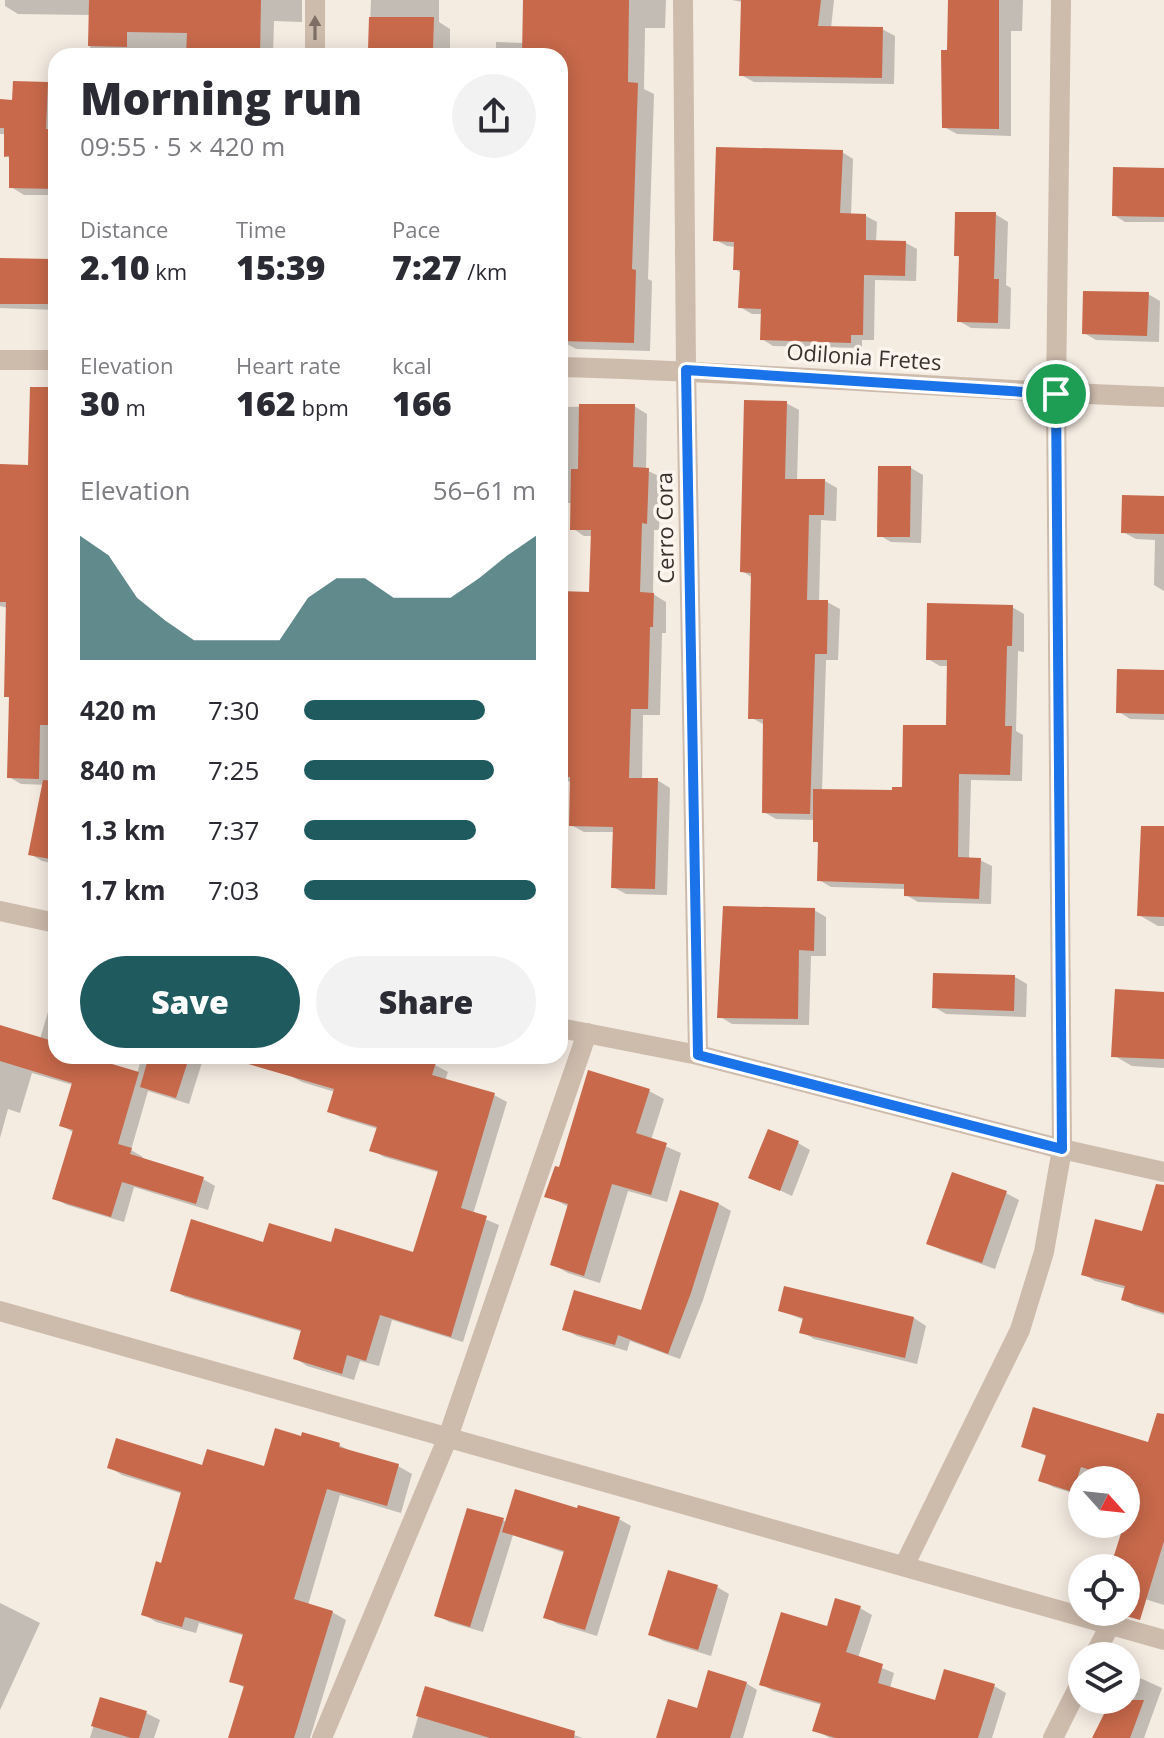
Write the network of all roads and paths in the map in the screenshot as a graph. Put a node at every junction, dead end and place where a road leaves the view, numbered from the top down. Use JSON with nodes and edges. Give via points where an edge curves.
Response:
{"nodes":[{"id":1,"x":315,"y":0,"type":"edge"},
{"id":2,"x":683,"y":0,"type":"edge"},
{"id":3,"x":1061,"y":0,"type":"edge"},
{"id":4,"x":315,"y":48,"type":"edge"},
{"id":5,"x":0,"y":360,"type":"edge"},
{"id":6,"x":48,"y":360,"type":"edge"},
{"id":7,"x":568,"y":367,"type":"edge"},
{"id":8,"x":686,"y":370,"type":"junction"},
{"id":9,"x":1056,"y":394,"type":"junction"},
{"id":10,"x":1164,"y":397,"type":"edge"},
{"id":11,"x":0,"y":911,"type":"edge"},
{"id":12,"x":48,"y":921,"type":"edge"},
{"id":13,"x":568,"y":1029,"type":"edge"},
{"id":14,"x":587,"y":1033,"type":"junction"},
{"id":15,"x":698,"y":1055,"type":"junction"},
{"id":16,"x":1062,"y":1149,"type":"junction"},
{"id":17,"x":1164,"y":1172,"type":"edge"},
{"id":18,"x":0,"y":1311,"type":"edge"},
{"id":19,"x":448,"y":1437,"type":"junction"},
{"id":20,"x":904,"y":1566,"type":"junction"},
{"id":21,"x":1068,"y":1613,"type":"edge"},
{"id":22,"x":1114,"y":1626,"type":"edge"},
{"id":23,"x":1164,"y":1640,"type":"edge"},
{"id":24,"x":1068,"y":1708,"type":"edge"},
{"id":25,"x":322,"y":1738,"type":"edge"},
{"id":26,"x":1053,"y":1738,"type":"edge"}],
"edges":[{"from":4,"to":1,"type":"street","one_way":true},
{"from":2,"to":8,"type":"street","name":"Cerro Cora"},
{"from":3,"to":9,"type":"street"},
{"from":5,"to":6,"type":"street"},
{"from":7,"to":8,"type":"street","name":"Odilonia Fretes"},
{"from":8,"to":9,"type":"street","name":"Odilonia Fretes"},
{"from":8,"to":15,"type":"street","name":"Cerro Cora"},
{"from":9,"to":10,"type":"street","name":"Odilonia Fretes"},
{"from":9,"to":16,"type":"street"},
{"from":11,"to":12,"type":"street"},
{"from":13,"to":14,"type":"street"},
{"from":14,"to":15,"type":"street"},
{"from":14,"to":19,"type":"street"},
{"from":15,"to":16,"type":"street"},
{"from":16,"to":17,"type":"street"},
{"from":16,"to":20,"type":"street","via":[[1044,1252],[1020,1330]]},
{"from":18,"to":19,"type":"street"},
{"from":19,"to":20,"type":"street"},
{"from":19,"to":25,"type":"street"},
{"from":20,"to":21,"type":"street"},
{"from":22,"to":23,"type":"street"},
{"from":24,"to":26,"type":"street"}]}
